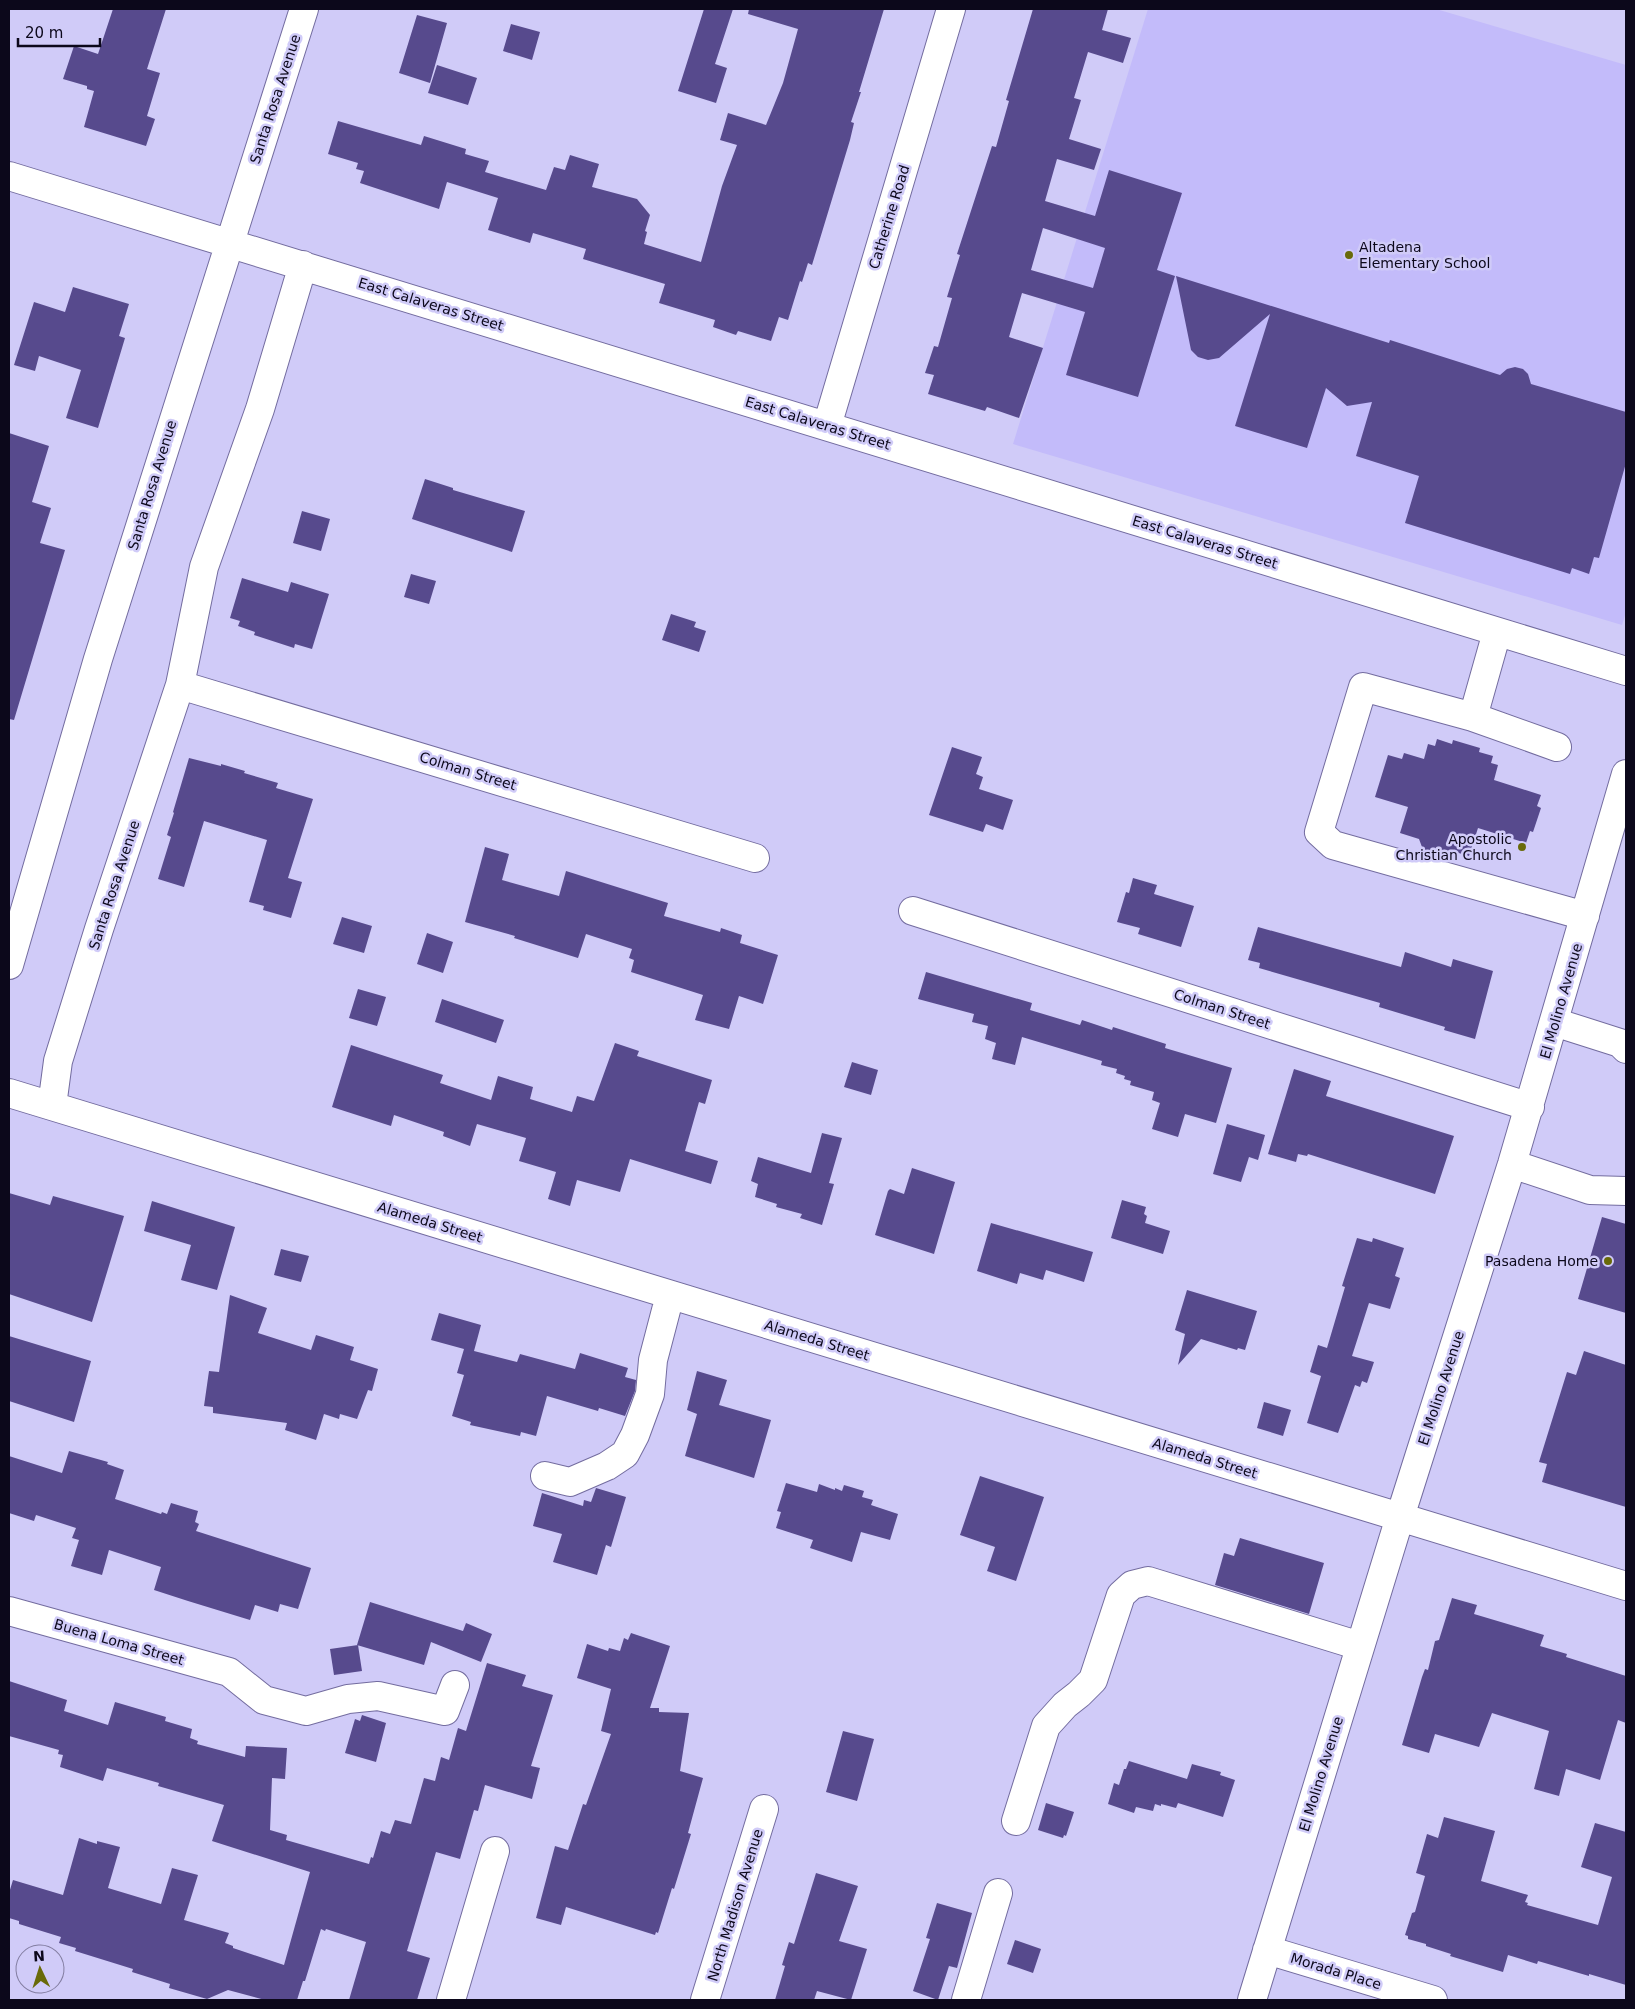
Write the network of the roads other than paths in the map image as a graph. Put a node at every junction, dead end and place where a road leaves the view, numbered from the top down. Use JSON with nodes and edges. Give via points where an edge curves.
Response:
{"nodes":[{"id":1,"x":304,"y":9,"type":"edge"},
{"id":2,"x":951,"y":9,"type":"edge"},
{"id":3,"x":9,"y":176,"type":"edge"},
{"id":4,"x":230,"y":242,"type":"junction"},
{"id":5,"x":304,"y":265,"type":"junction"},
{"id":6,"x":827,"y":426,"type":"junction"},
{"id":7,"x":1497,"y":632,"type":"junction"},
{"id":8,"x":1626,"y":671,"type":"edge"},
{"id":9,"x":180,"y":684,"type":"junction"},
{"id":10,"x":1473,"y":717,"type":"junction"},
{"id":11,"x":1557,"y":747,"type":"dead end"},
{"id":12,"x":1626,"y":774,"type":"edge"},
{"id":13,"x":755,"y":858,"type":"dead end"},
{"id":14,"x":913,"y":911,"type":"dead end"},
{"id":15,"x":1585,"y":916,"type":"junction"},
{"id":16,"x":9,"y":964,"type":"edge"},
{"id":17,"x":1554,"y":1022,"type":"junction"},
{"id":18,"x":1626,"y":1049,"type":"edge"},
{"id":19,"x":9,"y":1092,"type":"edge"},
{"id":20,"x":52,"y":1106,"type":"junction"},
{"id":21,"x":1530,"y":1107,"type":"junction"},
{"id":22,"x":1512,"y":1164,"type":"junction"},
{"id":23,"x":1626,"y":1191,"type":"edge"},
{"id":24,"x":670,"y":1295,"type":"junction"},
{"id":25,"x":545,"y":1476,"type":"dead end"},
{"id":26,"x":1400,"y":1518,"type":"junction"},
{"id":27,"x":1626,"y":1586,"type":"edge"},
{"id":28,"x":9,"y":1611,"type":"edge"},
{"id":29,"x":1360,"y":1646,"type":"junction"},
{"id":30,"x":455,"y":1685,"type":"dead end"},
{"id":31,"x":764,"y":1809,"type":"dead end"},
{"id":32,"x":1016,"y":1821,"type":"dead end"},
{"id":33,"x":495,"y":1851,"type":"dead end"},
{"id":34,"x":998,"y":1893,"type":"dead end"},
{"id":35,"x":1267,"y":1950,"type":"junction"},
{"id":36,"x":451,"y":2000,"type":"edge"},
{"id":37,"x":705,"y":2000,"type":"edge"},
{"id":38,"x":966,"y":2000,"type":"edge"},
{"id":39,"x":1252,"y":2000,"type":"edge"},
{"id":40,"x":1433,"y":2000,"type":"edge"}],
"edges":[{"from":1,"to":4,"type":"street","name":"Santa Rosa Avenue"},
{"from":2,"to":6,"type":"street","name":"Catherine Road"},
{"from":3,"to":4,"type":"street","name":"East Calaveras Street"},
{"from":4,"to":5,"type":"street","name":"East Calaveras Street"},
{"from":4,"to":16,"type":"street","name":"Santa Rosa Avenue","via":[[98,659]]},
{"from":5,"to":6,"type":"street","name":"East Calaveras Street"},
{"from":5,"to":9,"type":"street","name":"Santa Rosa Avenue","via":[[260,409],[204,567]]},
{"from":6,"to":7,"type":"street","name":"East Calaveras Street"},
{"from":7,"to":8,"type":"street","name":"East Calaveras Street"},
{"from":7,"to":10,"type":"street"},
{"from":9,"to":13,"type":"street","name":"Colman Street"},
{"from":9,"to":20,"type":"street","name":"Santa Rosa Avenue","via":[[58,1061]]},
{"from":10,"to":11,"type":"street"},
{"from":10,"to":15,"type":"street","via":[[1363,687],[1319,832],[1333,845]]},
{"from":12,"to":15,"type":"street","name":"El Molino Avenue"},
{"from":14,"to":21,"type":"street","name":"Colman Street"},
{"from":15,"to":17,"type":"street","name":"El Molino Avenue"},
{"from":17,"to":18,"type":"street","via":[[1620,1043]]},
{"from":17,"to":21,"type":"street","name":"El Molino Avenue"},
{"from":19,"to":20,"type":"street","name":"Alameda Street"},
{"from":20,"to":24,"type":"street","name":"Alameda Street"},
{"from":21,"to":22,"type":"street","name":"El Molino Avenue"},
{"from":22,"to":23,"type":"street","via":[[1590,1190]]},
{"from":22,"to":26,"type":"street","name":"El Molino Avenue"},
{"from":24,"to":25,"type":"street","via":[[653,1360],[650,1394],[625,1454],[608,1466],[570,1482]]},
{"from":24,"to":26,"type":"street","name":"Alameda Street"},
{"from":26,"to":27,"type":"street","name":"Alameda Street"},
{"from":26,"to":29,"type":"street","name":"El Molino Avenue"},
{"from":28,"to":30,"type":"street","name":"Buena Loma Street","via":[[229,1672],[264,1700],[306,1712],[348,1699],[378,1696],[445,1711]]},
{"from":29,"to":32,"type":"street","via":[[1148,1581],[1132,1585],[1121,1595],[1092,1680],[1046,1726]]},
{"from":29,"to":35,"type":"street","name":"El Molino Avenue"},
{"from":31,"to":37,"type":"street","name":"North Madison Avenue"},
{"from":33,"to":36,"type":"street"},
{"from":34,"to":38,"type":"street"},
{"from":35,"to":39,"type":"street","name":"El Molino Avenue"},
{"from":35,"to":40,"type":"street","name":"Morada Place"}]}
